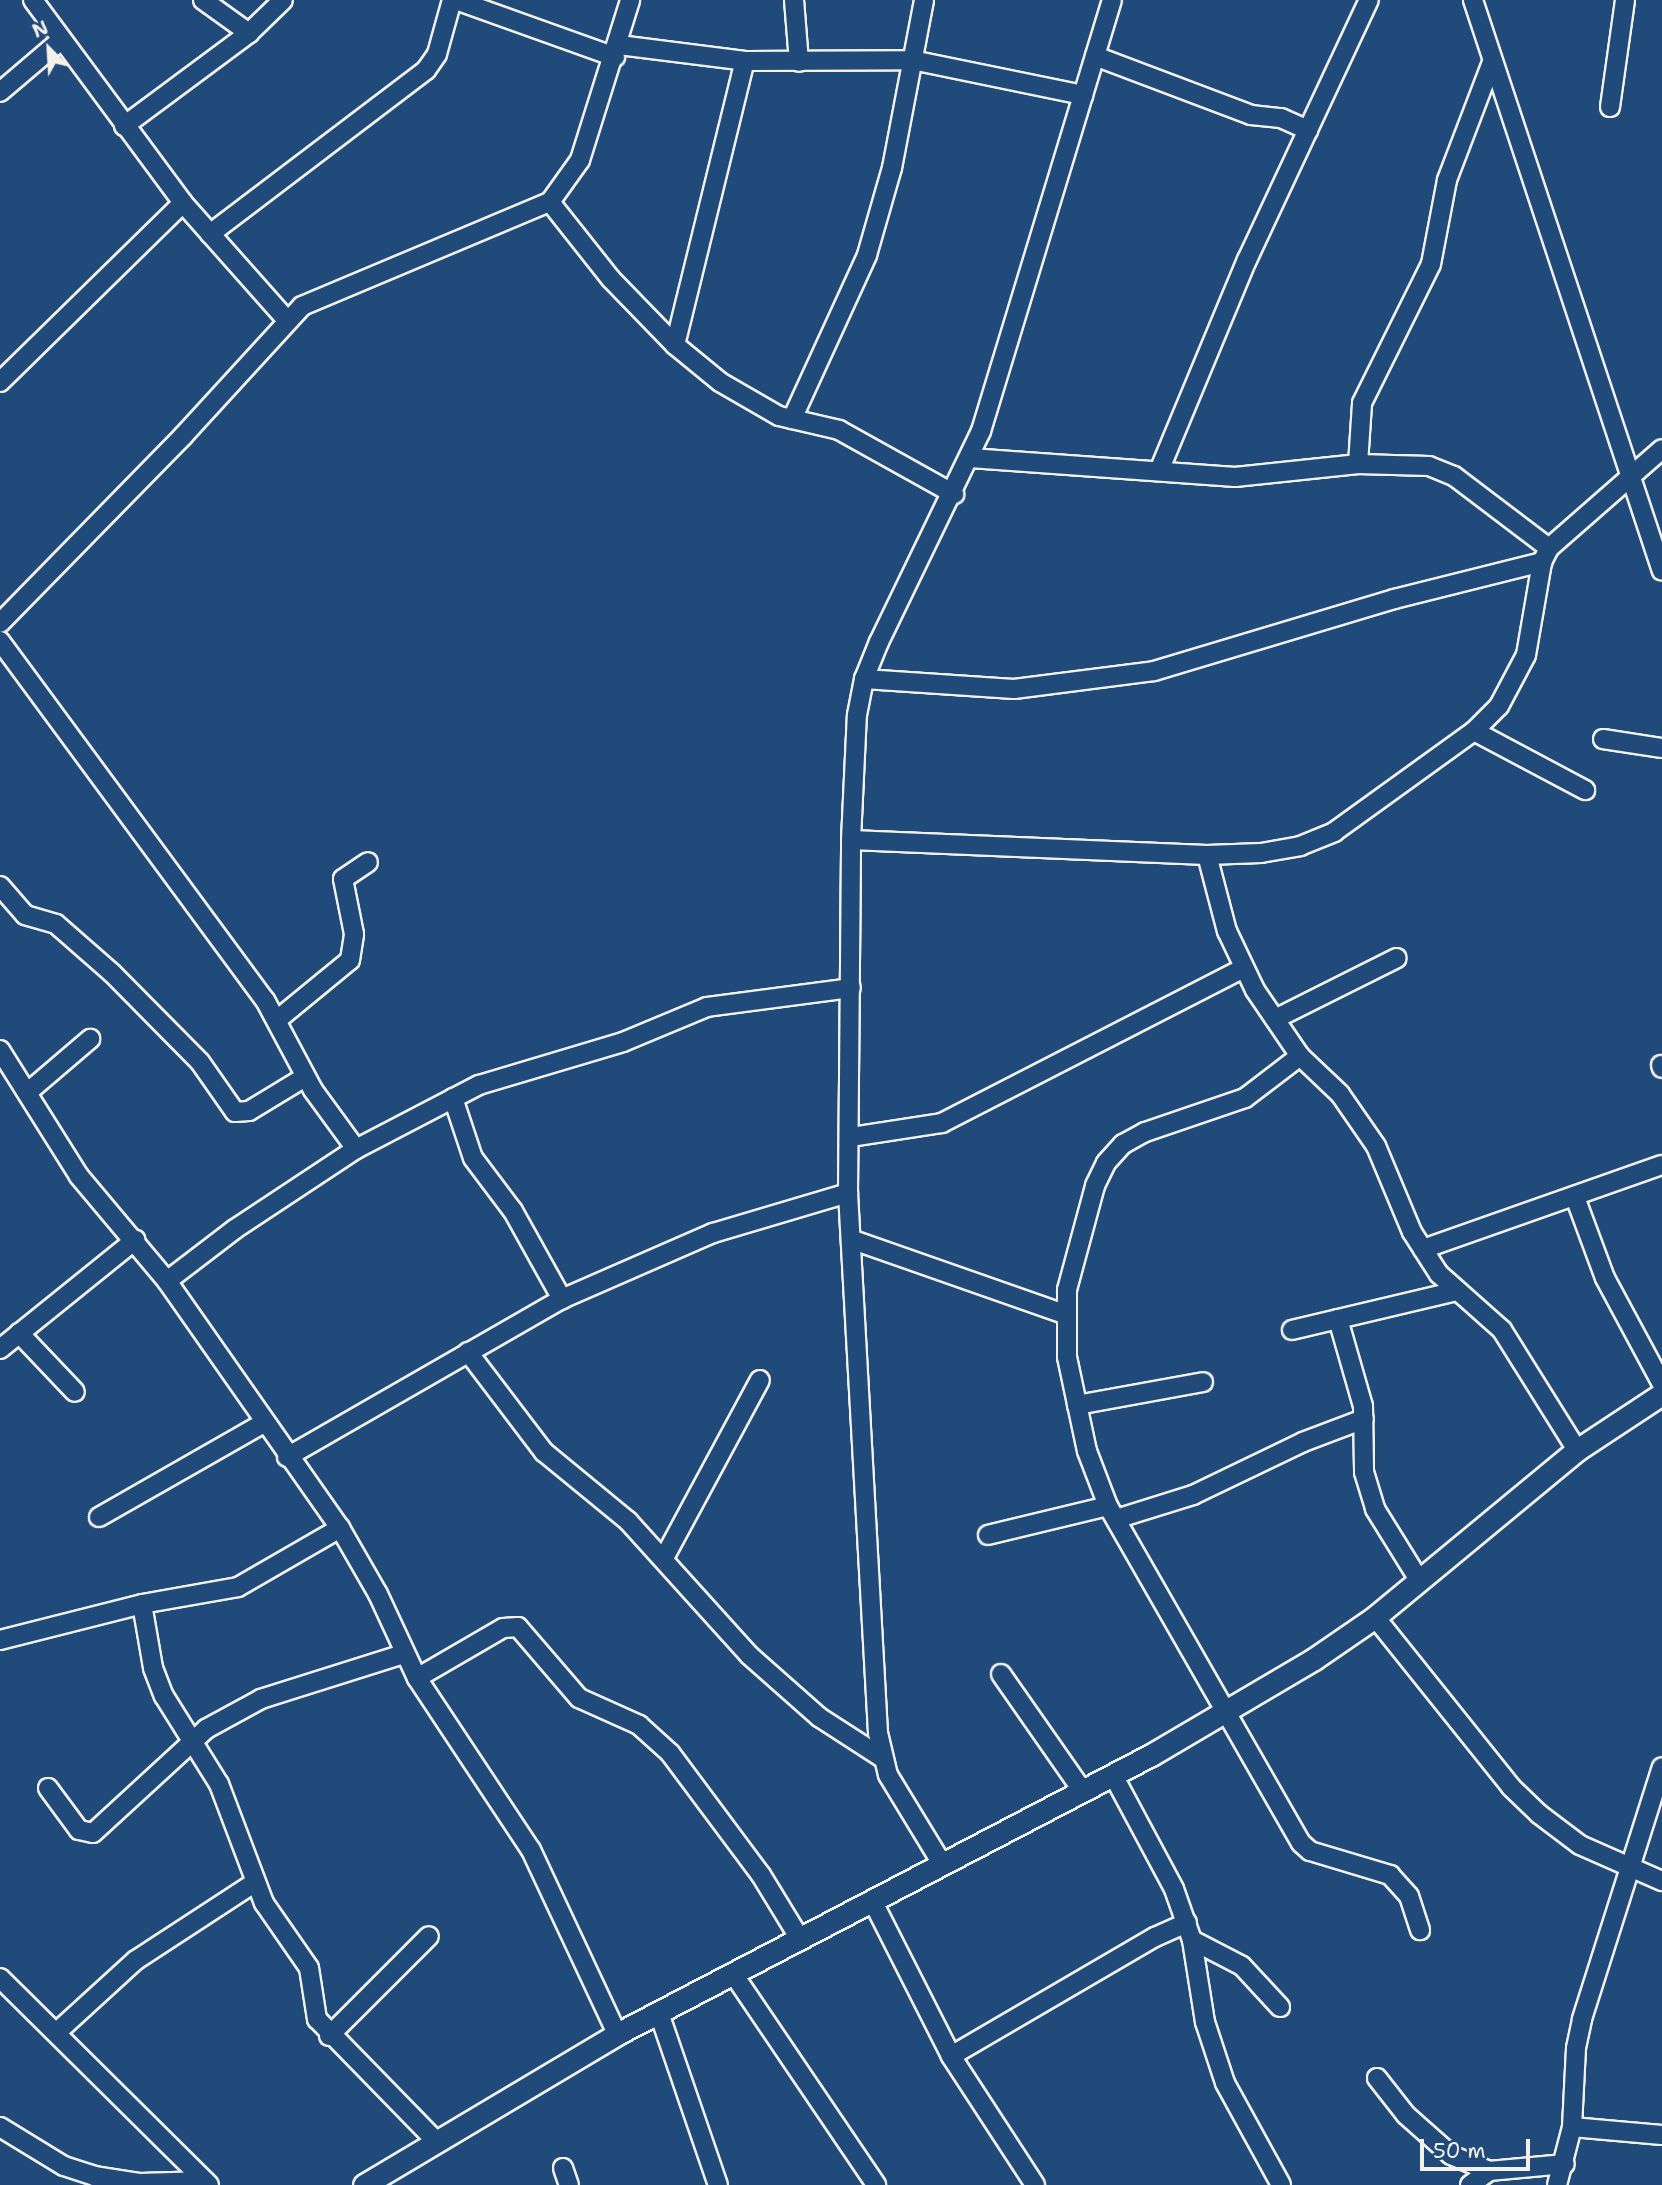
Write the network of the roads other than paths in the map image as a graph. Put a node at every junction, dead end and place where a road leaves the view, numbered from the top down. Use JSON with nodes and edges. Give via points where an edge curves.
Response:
{"nodes":[{"id":1,"x":33,"y":0,"type":"edge"},
{"id":2,"x":203,"y":0,"type":"edge"},
{"id":3,"x":283,"y":0,"type":"edge"},
{"id":4,"x":630,"y":0,"type":"edge"},
{"id":5,"x":794,"y":0,"type":"edge"},
{"id":6,"x":923,"y":0,"type":"edge"},
{"id":7,"x":1112,"y":0,"type":"edge"},
{"id":8,"x":1368,"y":0,"type":"edge"},
{"id":9,"x":1473,"y":0,"type":"edge"},
{"id":10,"x":1625,"y":0,"type":"edge"},
{"id":11,"x":464,"y":1,"type":"edge"},
{"id":12,"x":249,"y":33,"type":"junction"},
{"id":13,"x":61,"y":40,"type":"junction"},
{"id":14,"x":617,"y":51,"type":"junction"},
{"id":15,"x":1095,"y":56,"type":"junction"},
{"id":16,"x":912,"y":60,"type":"junction"},
{"id":17,"x":745,"y":61,"type":"junction"},
{"id":18,"x":799,"y":62,"type":"junction"},
{"id":19,"x":1492,"y":62,"type":"junction"},
{"id":20,"x":0,"y":92,"type":"edge"},
{"id":21,"x":1083,"y":95,"type":"junction"},
{"id":22,"x":1610,"y":107,"type":"dead end"},
{"id":23,"x":124,"y":126,"type":"junction"},
{"id":24,"x":1308,"y":130,"type":"junction"},
{"id":25,"x":550,"y":202,"type":"junction"},
{"id":26,"x":183,"y":203,"type":"junction"},
{"id":27,"x":210,"y":234,"type":"junction"},
{"id":28,"x":286,"y":319,"type":"junction"},
{"id":29,"x":675,"y":345,"type":"junction"},
{"id":30,"x":0,"y":382,"type":"edge"},
{"id":31,"x":792,"y":419,"type":"junction"},
{"id":32,"x":1662,"y":449,"type":"edge"},
{"id":33,"x":970,"y":458,"type":"junction"},
{"id":34,"x":1358,"y":464,"type":"junction"},
{"id":35,"x":1159,"y":471,"type":"junction"},
{"id":36,"x":1629,"y":481,"type":"junction"},
{"id":37,"x":954,"y":494,"type":"junction"},
{"id":38,"x":1546,"y":555,"type":"junction"},
{"id":39,"x":1662,"y":571,"type":"edge"},
{"id":40,"x":0,"y":623,"type":"edge"},
{"id":41,"x":0,"y":641,"type":"edge"},
{"id":42,"x":864,"y":679,"type":"junction"},
{"id":43,"x":1474,"y":731,"type":"junction"},
{"id":44,"x":1603,"y":739,"type":"dead end"},
{"id":45,"x":1662,"y":748,"type":"edge"},
{"id":46,"x":1585,"y":790,"type":"dead end"},
{"id":47,"x":851,"y":839,"type":"junction"},
{"id":48,"x":1207,"y":855,"type":"junction"},
{"id":49,"x":368,"y":862,"type":"dead end"},
{"id":50,"x":0,"y":886,"type":"edge"},
{"id":51,"x":1397,"y":958,"type":"dead end"},
{"id":52,"x":1243,"y":968,"type":"junction"},
{"id":53,"x":851,"y":988,"type":"junction"},
{"id":54,"x":1275,"y":1019,"type":"junction"},
{"id":55,"x":277,"y":1020,"type":"junction"},
{"id":56,"x":90,"y":1039,"type":"dead end"},
{"id":57,"x":0,"y":1050,"type":"edge"},
{"id":58,"x":1300,"y":1056,"type":"junction"},
{"id":59,"x":305,"y":1077,"type":"junction"},
{"id":60,"x":28,"y":1092,"type":"junction"},
{"id":61,"x":453,"y":1098,"type":"junction"},
{"id":62,"x":851,"y":1137,"type":"junction"},
{"id":63,"x":356,"y":1149,"type":"junction"},
{"id":64,"x":1662,"y":1165,"type":"edge"},
{"id":65,"x":848,"y":1193,"type":"junction"},
{"id":66,"x":1575,"y":1197,"type":"junction"},
{"id":67,"x":135,"y":1240,"type":"junction"},
{"id":68,"x":853,"y":1240,"type":"junction"},
{"id":69,"x":1423,"y":1249,"type":"junction"},
{"id":70,"x":167,"y":1281,"type":"junction"},
{"id":71,"x":1457,"y":1292,"type":"junction"},
{"id":72,"x":562,"y":1299,"type":"junction"},
{"id":73,"x":1064,"y":1314,"type":"junction"},
{"id":74,"x":1338,"y":1320,"type":"junction"},
{"id":75,"x":1292,"y":1330,"type":"dead end"},
{"id":76,"x":19,"y":1333,"type":"junction"},
{"id":77,"x":0,"y":1349,"type":"edge"},
{"id":78,"x":468,"y":1352,"type":"junction"},
{"id":79,"x":760,"y":1380,"type":"dead end"},
{"id":80,"x":1203,"y":1382,"type":"dead end"},
{"id":81,"x":1662,"y":1384,"type":"edge"},
{"id":82,"x":75,"y":1392,"type":"dead end"},
{"id":83,"x":1662,"y":1394,"type":"edge"},
{"id":84,"x":1077,"y":1405,"type":"junction"},
{"id":85,"x":1364,"y":1419,"type":"junction"},
{"id":86,"x":264,"y":1423,"type":"junction"},
{"id":87,"x":1577,"y":1450,"type":"junction"},
{"id":88,"x":286,"y":1457,"type":"junction"},
{"id":89,"x":1112,"y":1512,"type":"junction"},
{"id":90,"x":99,"y":1517,"type":"dead end"},
{"id":91,"x":340,"y":1528,"type":"junction"},
{"id":92,"x":988,"y":1535,"type":"dead end"},
{"id":93,"x":664,"y":1558,"type":"junction"},
{"id":94,"x":1419,"y":1580,"type":"junction"},
{"id":95,"x":142,"y":1604,"type":"junction"},
{"id":96,"x":1376,"y":1617,"type":"junction"},
{"id":97,"x":0,"y":1640,"type":"edge"},
{"id":98,"x":404,"y":1654,"type":"junction"},
{"id":99,"x":1001,"y":1674,"type":"dead end"},
{"id":100,"x":417,"y":1678,"type":"junction"},
{"id":101,"x":1226,"y":1712,"type":"junction"},
{"id":102,"x":191,"y":1741,"type":"junction"},
{"id":103,"x":881,"y":1757,"type":"junction"},
{"id":104,"x":1662,"y":1767,"type":"edge"},
{"id":105,"x":1113,"y":1775,"type":"junction"},
{"id":106,"x":48,"y":1788,"type":"dead end"},
{"id":107,"x":1082,"y":1790,"type":"junction"},
{"id":108,"x":941,"y":1862,"type":"junction"},
{"id":109,"x":1630,"y":1870,"type":"junction"},
{"id":110,"x":1662,"y":1881,"type":"edge"},
{"id":111,"x":254,"y":1883,"type":"junction"},
{"id":112,"x":872,"y":1900,"type":"junction"},
{"id":113,"x":1420,"y":1930,"type":"dead end"},
{"id":114,"x":1190,"y":1932,"type":"junction"},
{"id":115,"x":429,"y":1936,"type":"dead end"},
{"id":116,"x":800,"y":1939,"type":"junction"},
{"id":117,"x":734,"y":1975,"type":"junction"},
{"id":118,"x":0,"y":1978,"type":"edge"},
{"id":119,"x":1280,"y":2007,"type":"dead end"},
{"id":120,"x":659,"y":2013,"type":"junction"},
{"id":121,"x":56,"y":2033,"type":"junction"},
{"id":122,"x":617,"y":2034,"type":"junction"},
{"id":123,"x":329,"y":2036,"type":"junction"},
{"id":124,"x":951,"y":2056,"type":"junction"},
{"id":125,"x":1377,"y":2078,"type":"dead end"},
{"id":126,"x":0,"y":2127,"type":"edge"},
{"id":127,"x":1572,"y":2127,"type":"junction"},
{"id":128,"x":1662,"y":2135,"type":"edge"},
{"id":129,"x":436,"y":2141,"type":"junction"},
{"id":130,"x":1565,"y":2164,"type":"junction"},
{"id":131,"x":864,"y":2167,"type":"junction"},
{"id":132,"x":1489,"y":2171,"type":"junction"},
{"id":133,"x":391,"y":2178,"type":"edge"},
{"id":134,"x":207,"y":2183,"type":"edge"},
{"id":135,"x":364,"y":2185,"type":"edge"},
{"id":136,"x":718,"y":2185,"type":"edge"},
{"id":137,"x":859,"y":2185,"type":"edge"},
{"id":138,"x":876,"y":2185,"type":"edge"},
{"id":139,"x":1035,"y":2185,"type":"edge"},
{"id":140,"x":1281,"y":2185,"type":"edge"},
{"id":141,"x":1470,"y":2185,"type":"edge"},
{"id":142,"x":1558,"y":2185,"type":"edge"}],
"edges":[{"from":1,"to":13,"type":"street"},
{"from":2,"to":12,"type":"street"},
{"from":3,"to":12,"type":"street"},
{"from":4,"to":14,"type":"street"},
{"from":5,"to":18,"type":"street"},
{"from":6,"to":16,"type":"street"},
{"from":7,"to":15,"type":"street"},
{"from":8,"to":24,"type":"street"},
{"from":9,"to":19,"type":"street"},
{"from":10,"to":22,"type":"street"},
{"from":11,"to":14,"type":"street"},
{"from":11,"to":27,"type":"street","via":[[426,70]]},
{"from":12,"to":23,"type":"street"},
{"from":13,"to":20,"type":"street"},
{"from":13,"to":23,"type":"street"},
{"from":14,"to":17,"type":"street"},
{"from":14,"to":25,"type":"street","via":[[580,160]]},
{"from":15,"to":21,"type":"street"},
{"from":15,"to":24,"type":"street","via":[[1251,115],[1281,118]]},
{"from":16,"to":18,"type":"street"},
{"from":16,"to":21,"type":"street"},
{"from":16,"to":31,"type":"street","via":[[892,169],[867,256]]},
{"from":17,"to":18,"type":"street"},
{"from":17,"to":29,"type":"street"},
{"from":19,"to":34,"type":"street","via":[[1447,180],[1431,264],[1362,403]]},
{"from":19,"to":36,"type":"street"},
{"from":21,"to":33,"type":"street"},
{"from":23,"to":26,"type":"street"},
{"from":24,"to":35,"type":"street","via":[[1210,345]]},
{"from":25,"to":28,"type":"street","via":[[324,295]]},
{"from":25,"to":29,"type":"street","via":[[611,279]]},
{"from":26,"to":27,"type":"street"},
{"from":26,"to":30,"type":"street"},
{"from":27,"to":28,"type":"street"},
{"from":28,"to":40,"type":"street","via":[[183,436]]},
{"from":29,"to":31,"type":"street","via":[[720,382]]},
{"from":31,"to":37,"type":"street","via":[[839,430]]},
{"from":32,"to":36,"type":"street"},
{"from":33,"to":35,"type":"street"},
{"from":33,"to":37,"type":"street"},
{"from":34,"to":35,"type":"street","via":[[1236,477]]},
{"from":34,"to":38,"type":"street","via":[[1429,466],[1454,476]]},
{"from":36,"to":38,"type":"street"},
{"from":36,"to":39,"type":"street"},
{"from":37,"to":42,"type":"street"},
{"from":38,"to":42,"type":"street","via":[[1154,671],[1014,689]]},
{"from":38,"to":43,"type":"street","via":[[1526,655],[1499,706]]},
{"from":41,"to":55,"type":"street"},
{"from":42,"to":47,"type":"street","via":[[857,715]]},
{"from":43,"to":46,"type":"street"},
{"from":43,"to":48,"type":"street","via":[[1334,832],[1300,846]]},
{"from":44,"to":45,"type":"street"},
{"from":47,"to":48,"type":"street"},
{"from":47,"to":53,"type":"street"},
{"from":48,"to":52,"type":"street","via":[[1227,931]]},
{"from":49,"to":55,"type":"street","via":[[343,879],[355,934],[350,960]]},
{"from":50,"to":59,"type":"street","via":[[24,915],[56,924],[112,973],[200,1062],[235,1112],[249,1111]]},
{"from":51,"to":54,"type":"street"},
{"from":52,"to":54,"type":"street"},
{"from":52,"to":62,"type":"street","via":[[942,1123]]},
{"from":53,"to":61,"type":"street","via":[[707,1007],[623,1042],[488,1082]]},
{"from":53,"to":62,"type":"street"},
{"from":54,"to":58,"type":"street"},
{"from":55,"to":59,"type":"street"},
{"from":56,"to":60,"type":"street"},
{"from":57,"to":60,"type":"street"},
{"from":58,"to":69,"type":"street","via":[[1340,1094],[1376,1146]]},
{"from":58,"to":73,"type":"street","via":[[1245,1098],[1123,1144],[1095,1186]]},
{"from":59,"to":63,"type":"street"},
{"from":60,"to":67,"type":"street","via":[[79,1176]]},
{"from":61,"to":63,"type":"street"},
{"from":61,"to":72,"type":"street","via":[[473,1158],[519,1220]]},
{"from":62,"to":65,"type":"street"},
{"from":63,"to":70,"type":"street","via":[[235,1229]]},
{"from":64,"to":66,"type":"street"},
{"from":65,"to":68,"type":"street"},
{"from":65,"to":72,"type":"street","via":[[713,1233]]},
{"from":66,"to":69,"type":"street"},
{"from":66,"to":81,"type":"street","via":[[1605,1278]]},
{"from":67,"to":70,"type":"street"},
{"from":67,"to":76,"type":"street"},
{"from":68,"to":73,"type":"street"},
{"from":68,"to":103,"type":"street","via":[[856,1370]]},
{"from":69,"to":71,"type":"street"},
{"from":70,"to":86,"type":"street"},
{"from":71,"to":74,"type":"street"},
{"from":71,"to":87,"type":"street","via":[[1502,1329]]},
{"from":72,"to":78,"type":"street"},
{"from":73,"to":84,"type":"street"},
{"from":74,"to":75,"type":"street"},
{"from":74,"to":85,"type":"street"},
{"from":76,"to":77,"type":"street"},
{"from":76,"to":82,"type":"street"},
{"from":78,"to":88,"type":"street"},
{"from":78,"to":93,"type":"street","via":[[544,1452],[628,1521]]},
{"from":79,"to":93,"type":"street"},
{"from":80,"to":84,"type":"street"},
{"from":83,"to":87,"type":"street"},
{"from":84,"to":89,"type":"street","via":[[1087,1451]]},
{"from":85,"to":89,"type":"street","via":[[1303,1442],[1193,1495]]},
{"from":85,"to":94,"type":"street","via":[[1364,1472],[1375,1509]]},
{"from":86,"to":88,"type":"street"},
{"from":86,"to":90,"type":"street"},
{"from":87,"to":94,"type":"street"},
{"from":88,"to":91,"type":"street"},
{"from":89,"to":92,"type":"street"},
{"from":89,"to":101,"type":"street"},
{"from":91,"to":95,"type":"street","via":[[238,1587]]},
{"from":91,"to":98,"type":"street","via":[[378,1594]]},
{"from":93,"to":103,"type":"street","via":[[749,1655],[833,1727]]},
{"from":94,"to":96,"type":"street"},
{"from":95,"to":97,"type":"street"},
{"from":95,"to":102,"type":"street","via":[[153,1668]]},
{"from":96,"to":101,"type":"street"},
{"from":96,"to":109,"type":"street","via":[[1511,1787],[1580,1845]]},
{"from":98,"to":100,"type":"street"},
{"from":98,"to":102,"type":"street","via":[[261,1699]]},
{"from":99,"to":107,"type":"street"},
{"from":100,"to":116,"type":"street","via":[[503,1628],[518,1627],[579,1698],[639,1725],[670,1753],[761,1875]]},
{"from":100,"to":122,"type":"street","via":[[531,1850]]},
{"from":101,"to":105,"type":"street"},
{"from":101,"to":113,"type":"street","via":[[1301,1843],[1310,1851],[1390,1875],[1409,1896]]},
{"from":102,"to":106,"type":"street","via":[[93,1833],[79,1830]]},
{"from":102,"to":111,"type":"street","via":[[230,1806]]},
{"from":103,"to":108,"type":"street"},
{"from":104,"to":109,"type":"street"},
{"from":105,"to":107,"type":"street"},
{"from":105,"to":114,"type":"street","via":[[1174,1889]]},
{"from":107,"to":108,"type":"street"},
{"from":108,"to":112,"type":"street"},
{"from":109,"to":110,"type":"street"},
{"from":109,"to":127,"type":"street","via":[[1582,2019]]},
{"from":111,"to":121,"type":"street","via":[[145,1953]]},
{"from":111,"to":123,"type":"street","via":[[309,1968],[314,2013]]},
{"from":112,"to":116,"type":"street"},
{"from":112,"to":124,"type":"street"},
{"from":114,"to":119,"type":"street","via":[[1242,1966]]},
{"from":114,"to":124,"type":"street","via":[[1155,1937]]},
{"from":114,"to":140,"type":"street","via":[[1205,2022],[1225,2083]]},
{"from":115,"to":123,"type":"street"},
{"from":116,"to":117,"type":"street"},
{"from":117,"to":120,"type":"street"},
{"from":117,"to":131,"type":"street"},
{"from":118,"to":121,"type":"street"},
{"from":120,"to":122,"type":"street"},
{"from":120,"to":136,"type":"street"},
{"from":121,"to":134,"type":"street"},
{"from":122,"to":129,"type":"street"},
{"from":123,"to":129,"type":"street"},
{"from":124,"to":139,"type":"street"},
{"from":125,"to":132,"type":"street","via":[[1427,2136],[1451,2155]]},
{"from":126,"to":134,"type":"street","via":[[52,2159],[94,2176],[140,2183]]},
{"from":127,"to":128,"type":"street"},
{"from":127,"to":130,"type":"street"},
{"from":129,"to":133,"type":"street"},
{"from":130,"to":132,"type":"street"},
{"from":130,"to":142,"type":"street"},
{"from":131,"to":137,"type":"street"},
{"from":131,"to":138,"type":"street"},
{"from":132,"to":141,"type":"street"},
{"from":133,"to":135,"type":"street"}]}
